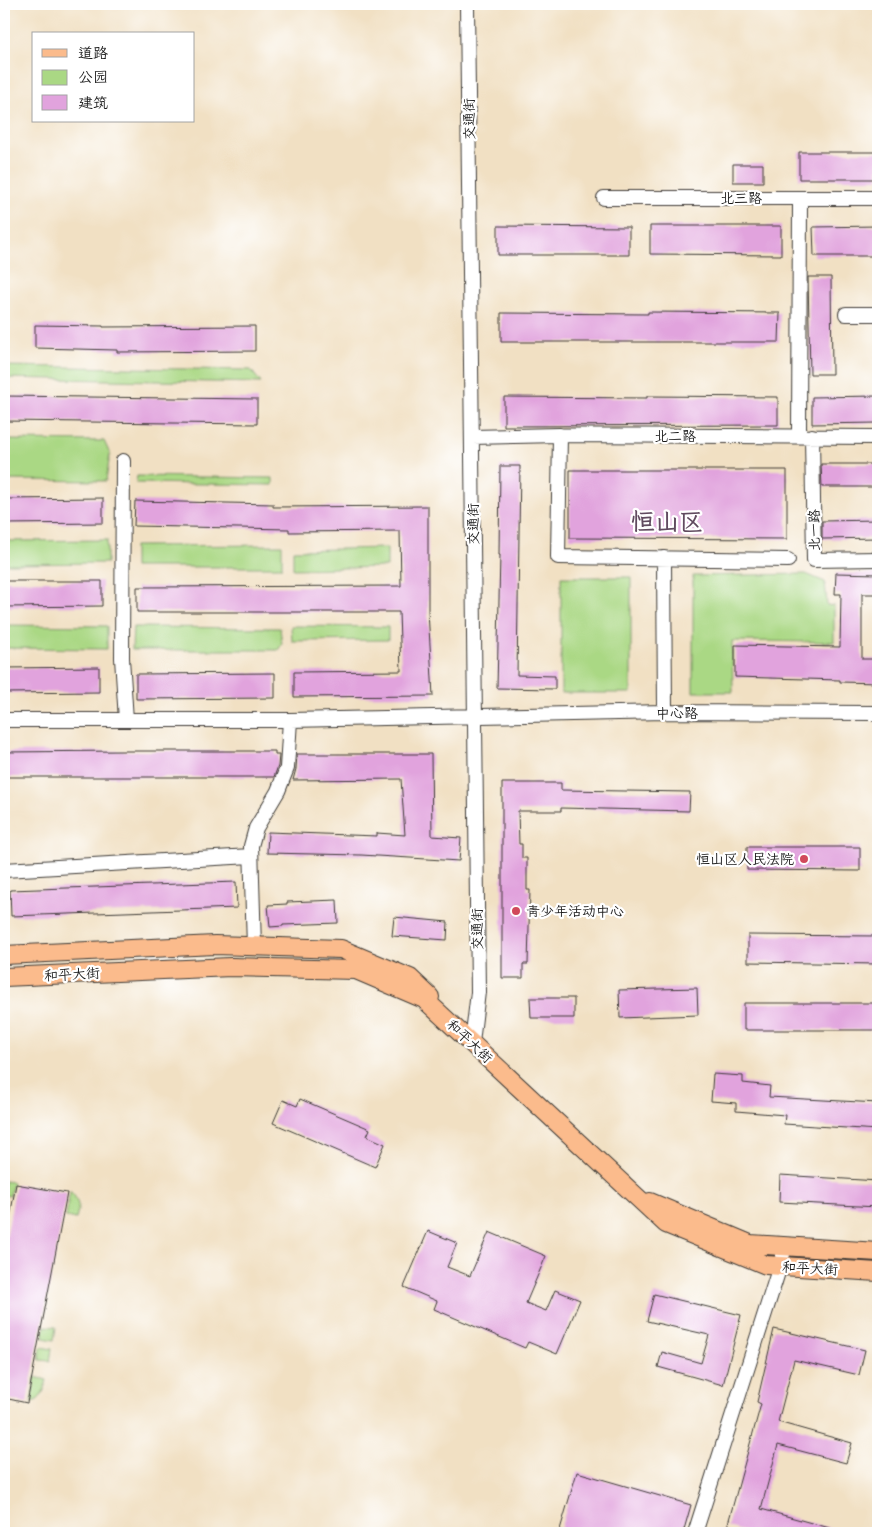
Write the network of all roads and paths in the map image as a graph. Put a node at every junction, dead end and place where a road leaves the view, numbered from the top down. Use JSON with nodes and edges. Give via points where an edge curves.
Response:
{"nodes":[{"id":1,"x":467,"y":4,"type":"edge"},
{"id":2,"x":604,"y":198,"type":"dead end"},
{"id":3,"x":800,"y":198,"type":"junction"},
{"id":4,"x":878,"y":198,"type":"edge"},
{"id":5,"x":846,"y":314,"type":"dead end"},
{"id":6,"x":878,"y":314,"type":"edge"},
{"id":7,"x":560,"y":435,"type":"junction"},
{"id":8,"x":806,"y":436,"type":"junction"},
{"id":9,"x":472,"y":437,"type":"junction"},
{"id":10,"x":878,"y":437,"type":"edge"},
{"id":11,"x":123,"y":461,"type":"dead end"},
{"id":12,"x":664,"y":558,"type":"junction"},
{"id":13,"x":878,"y":559,"type":"edge"},
{"id":14,"x":788,"y":560,"type":"dead end"},
{"id":15,"x":665,"y":712,"type":"junction"},
{"id":16,"x":878,"y":713,"type":"edge"},
{"id":17,"x":475,"y":716,"type":"junction"},
{"id":18,"x":4,"y":720,"type":"edge"},
{"id":19,"x":126,"y":720,"type":"junction"},
{"id":20,"x":290,"y":720,"type":"junction"},
{"id":21,"x":251,"y":856,"type":"junction"},
{"id":22,"x":4,"y":870,"type":"edge"},
{"id":23,"x":254,"y":947,"type":"junction"},
{"id":24,"x":4,"y":955,"type":"edge"},
{"id":25,"x":4,"y":977,"type":"edge"},
{"id":26,"x":472,"y":1040,"type":"junction"},
{"id":27,"x":785,"y":1246,"type":"junction"},
{"id":28,"x":878,"y":1252,"type":"edge"},
{"id":29,"x":780,"y":1266,"type":"junction"},
{"id":30,"x":878,"y":1272,"type":"edge"},
{"id":31,"x":694,"y":1533,"type":"edge"}],
"edges":[{"from":1,"to":9,"type":"street","name":"交通街"},
{"from":2,"to":3,"type":"street","name":"北三路"},
{"from":3,"to":4,"type":"street","name":"北三路"},
{"from":3,"to":8,"type":"street"},
{"from":5,"to":6,"type":"street"},
{"from":7,"to":8,"type":"street","name":"北二路"},
{"from":7,"to":9,"type":"street","name":"北二路"},
{"from":7,"to":12,"type":"street","via":[[558,557]]},
{"from":8,"to":10,"type":"street","name":"北二路"},
{"from":8,"to":13,"type":"street","name":"北一路","via":[[814,560]]},
{"from":9,"to":17,"type":"street","name":"交通街"},
{"from":11,"to":19,"type":"street","via":[[122,658]]},
{"from":12,"to":14,"type":"street"},
{"from":12,"to":15,"type":"street"},
{"from":15,"to":16,"type":"street","name":"中心路"},
{"from":15,"to":17,"type":"street","name":"中心路"},
{"from":17,"to":20,"type":"street","name":"中心路"},
{"from":17,"to":26,"type":"street","name":"交通街","via":[[478,992]]},
{"from":18,"to":19,"type":"street","name":"中心路"},
{"from":19,"to":20,"type":"street","name":"中心路"},
{"from":20,"to":21,"type":"street","via":[[287,768],[278,791],[256,828]]},
{"from":21,"to":22,"type":"street"},
{"from":21,"to":23,"type":"street"},
{"from":23,"to":24,"type":"main road","name":"和平大街","via":[[214,945]]},
{"from":23,"to":26,"type":"main road","name":"和平大街","via":[[341,949],[410,978]]},
{"from":25,"to":26,"type":"main road","name":"和平大街","via":[[231,966],[356,970],[424,999]]},
{"from":26,"to":27,"type":"main road","name":"和平大街","via":[[652,1204],[750,1244]]},
{"from":26,"to":29,"type":"main road","name":"和平大街","via":[[666,1224],[766,1265]]},
{"from":27,"to":28,"type":"main road","name":"和平大街"},
{"from":27,"to":29,"type":"street"},
{"from":29,"to":30,"type":"main road","name":"和平大街"},
{"from":29,"to":31,"type":"street"}]}
